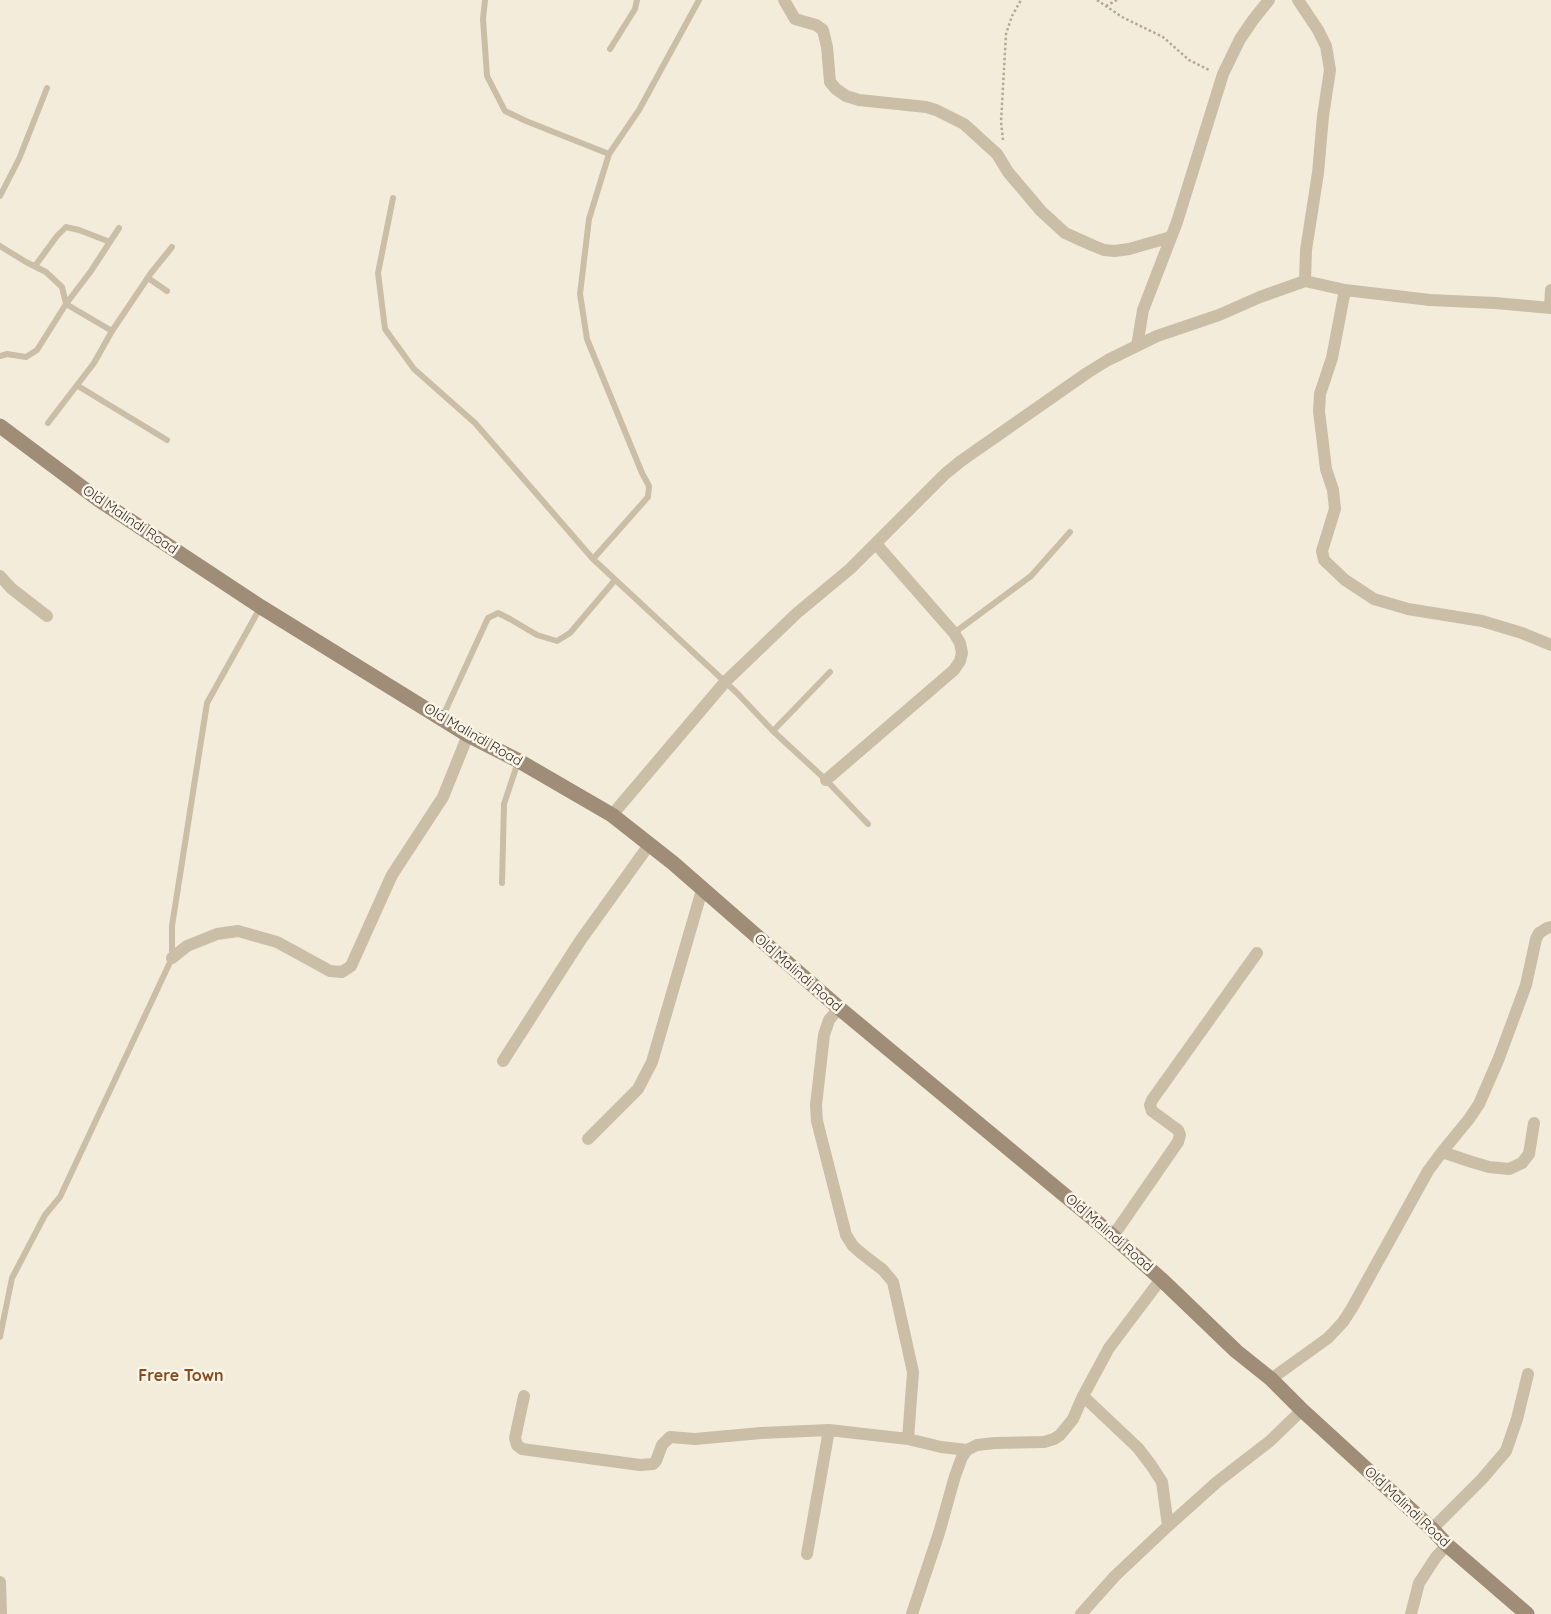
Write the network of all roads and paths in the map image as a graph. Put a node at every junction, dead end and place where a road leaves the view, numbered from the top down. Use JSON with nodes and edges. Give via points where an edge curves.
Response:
{"nodes":[{"id":1,"x":485,"y":0,"type":"edge"},
{"id":2,"x":637,"y":0,"type":"edge"},
{"id":3,"x":699,"y":0,"type":"edge"},
{"id":4,"x":784,"y":0,"type":"edge"},
{"id":5,"x":1021,"y":0,"type":"edge"},
{"id":6,"x":1097,"y":0,"type":"edge"},
{"id":7,"x":1117,"y":0,"type":"edge"},
{"id":8,"x":1269,"y":0,"type":"edge"},
{"id":9,"x":1298,"y":0,"type":"edge"},
{"id":10,"x":1106,"y":6,"type":"junction"},
{"id":11,"x":610,"y":49,"type":"dead end"},
{"id":12,"x":1223,"y":74,"type":"junction"},
{"id":13,"x":47,"y":88,"type":"dead end"},
{"id":14,"x":609,"y":154,"type":"junction"},
{"id":15,"x":997,"y":154,"type":"junction"},
{"id":16,"x":0,"y":196,"type":"edge"},
{"id":17,"x":393,"y":198,"type":"dead end"},
{"id":18,"x":119,"y":228,"type":"dead end"},
{"id":19,"x":1171,"y":237,"type":"junction"},
{"id":20,"x":110,"y":242,"type":"junction"},
{"id":21,"x":0,"y":246,"type":"edge"},
{"id":22,"x":172,"y":247,"type":"dead end"},
{"id":23,"x":35,"y":266,"type":"junction"},
{"id":24,"x":148,"y":278,"type":"junction"},
{"id":25,"x":1305,"y":281,"type":"junction"},
{"id":26,"x":1345,"y":290,"type":"junction"},
{"id":27,"x":1551,"y":290,"type":"edge"},
{"id":28,"x":167,"y":291,"type":"dead end"},
{"id":29,"x":66,"y":304,"type":"junction"},
{"id":30,"x":1551,"y":308,"type":"edge"},
{"id":31,"x":112,"y":331,"type":"junction"},
{"id":32,"x":1137,"y":346,"type":"junction"},
{"id":33,"x":0,"y":356,"type":"edge"},
{"id":34,"x":78,"y":386,"type":"junction"},
{"id":35,"x":48,"y":423,"type":"dead end"},
{"id":36,"x":0,"y":426,"type":"edge"},
{"id":37,"x":166,"y":440,"type":"dead end"},
{"id":38,"x":1070,"y":532,"type":"dead end"},
{"id":39,"x":876,"y":544,"type":"junction"},
{"id":40,"x":593,"y":559,"type":"junction"},
{"id":41,"x":0,"y":576,"type":"edge"},
{"id":42,"x":615,"y":580,"type":"junction"},
{"id":43,"x":261,"y":607,"type":"junction"},
{"id":44,"x":47,"y":616,"type":"dead end"},
{"id":45,"x":954,"y":633,"type":"junction"},
{"id":46,"x":1551,"y":645,"type":"edge"},
{"id":47,"x":830,"y":672,"type":"dead end"},
{"id":48,"x":726,"y":682,"type":"junction"},
{"id":49,"x":442,"y":718,"type":"junction"},
{"id":50,"x":773,"y":730,"type":"junction"},
{"id":51,"x":468,"y":735,"type":"junction"},
{"id":52,"x":519,"y":761,"type":"junction"},
{"id":53,"x":826,"y":780,"type":"junction"},
{"id":54,"x":612,"y":815,"type":"junction"},
{"id":55,"x":868,"y":824,"type":"dead end"},
{"id":56,"x":649,"y":845,"type":"junction"},
{"id":57,"x":502,"y":884,"type":"dead end"},
{"id":58,"x":702,"y":890,"type":"junction"},
{"id":59,"x":1551,"y":927,"type":"edge"},
{"id":60,"x":1257,"y":953,"type":"dead end"},
{"id":61,"x":172,"y":958,"type":"junction"},
{"id":62,"x":839,"y":1008,"type":"junction"},
{"id":63,"x":503,"y":1061,"type":"dead end"},
{"id":64,"x":1534,"y":1123,"type":"dead end"},
{"id":65,"x":588,"y":1139,"type":"dead end"},
{"id":66,"x":1442,"y":1152,"type":"junction"},
{"id":67,"x":1113,"y":1236,"type":"junction"},
{"id":68,"x":1161,"y":1279,"type":"junction"},
{"id":69,"x":0,"y":1337,"type":"edge"},
{"id":70,"x":1528,"y":1374,"type":"dead end"},
{"id":71,"x":1271,"y":1379,"type":"junction"},
{"id":72,"x":524,"y":1396,"type":"dead end"},
{"id":73,"x":1083,"y":1396,"type":"junction"},
{"id":74,"x":1302,"y":1410,"type":"junction"},
{"id":75,"x":829,"y":1430,"type":"junction"},
{"id":76,"x":908,"y":1439,"type":"junction"},
{"id":77,"x":967,"y":1450,"type":"junction"},
{"id":78,"x":1168,"y":1526,"type":"junction"},
{"id":79,"x":1432,"y":1529,"type":"junction"},
{"id":80,"x":1447,"y":1545,"type":"junction"},
{"id":81,"x":807,"y":1554,"type":"dead end"},
{"id":82,"x":0,"y":1582,"type":"edge"},
{"id":83,"x":2,"y":1614,"type":"edge"},
{"id":84,"x":912,"y":1614,"type":"edge"},
{"id":85,"x":1081,"y":1614,"type":"edge"},
{"id":86,"x":1411,"y":1614,"type":"edge"},
{"id":87,"x":1527,"y":1614,"type":"edge"}],
"edges":[{"from":1,"to":14,"type":"lane","via":[[482,20],[488,76],[505,111]]},
{"from":2,"to":11,"type":"lane","via":[[635,9]]},
{"from":3,"to":14,"type":"lane","via":[[639,110]]},
{"from":4,"to":15,"type":"street","via":[[795,19],[823,30],[830,82],[842,94],[859,100],[936,110],[964,124]]},
{"from":5,"to":15,"type":"path","via":[[1006,34],[1003,141]]},
{"from":6,"to":10,"type":"path"},
{"from":7,"to":10,"type":"path"},
{"from":8,"to":12,"type":"street","via":[[1240,39]]},
{"from":9,"to":25,"type":"street","via":[[1326,46],[1330,70],[1306,250]]},
{"from":10,"to":12,"type":"path","via":[[1163,37],[1189,60]]},
{"from":12,"to":19,"type":"street"},
{"from":13,"to":16,"type":"lane","via":[[19,160]]},
{"from":14,"to":40,"type":"lane","via":[[589,219],[580,294],[587,339],[649,486],[648,496]]},
{"from":15,"to":19,"type":"street","via":[[1041,211],[1065,233],[1080,241],[1114,251]]},
{"from":17,"to":40,"type":"lane","via":[[378,273],[385,330],[414,369],[475,423]]},
{"from":18,"to":20,"type":"lane"},
{"from":19,"to":32,"type":"street","via":[[1143,310]]},
{"from":20,"to":23,"type":"lane","via":[[66,228]]},
{"from":20,"to":29,"type":"lane"},
{"from":21,"to":23,"type":"lane"},
{"from":22,"to":24,"type":"lane"},
{"from":23,"to":29,"type":"lane","via":[[62,287]]},
{"from":24,"to":28,"type":"lane"},
{"from":24,"to":31,"type":"lane"},
{"from":25,"to":26,"type":"street"},
{"from":25,"to":32,"type":"street"},
{"from":26,"to":30,"type":"street","via":[[1430,300]]},
{"from":26,"to":46,"type":"street","via":[[1332,358],[1320,394],[1326,469],[1335,509],[1322,551],[1324,560],[1345,580],[1380,601],[1482,621]]},
{"from":27,"to":30,"type":"street"},
{"from":29,"to":31,"type":"lane"},
{"from":29,"to":33,"type":"lane","via":[[37,350],[26,357]]},
{"from":31,"to":34,"type":"lane"},
{"from":32,"to":39,"type":"street","via":[[1087,373],[961,461]]},
{"from":34,"to":35,"type":"lane"},
{"from":34,"to":37,"type":"lane"},
{"from":36,"to":43,"type":"main road","name":"Old Malindi Road","via":[[99,500]]},
{"from":38,"to":45,"type":"lane","via":[[1031,576]]},
{"from":39,"to":45,"type":"street"},
{"from":39,"to":48,"type":"street","via":[[797,613]]},
{"from":40,"to":42,"type":"lane"},
{"from":41,"to":44,"type":"street"},
{"from":42,"to":48,"type":"lane"},
{"from":42,"to":49,"type":"lane","via":[[570,633],[557,640],[537,635],[498,613],[488,618]]},
{"from":43,"to":49,"type":"main road","name":"Old Malindi Road"},
{"from":43,"to":61,"type":"lane","via":[[207,703],[172,926]]},
{"from":45,"to":53,"type":"street","via":[[962,653],[954,670]]},
{"from":47,"to":50,"type":"lane"},
{"from":48,"to":50,"type":"lane"},
{"from":48,"to":54,"type":"street"},
{"from":49,"to":51,"type":"main road","name":"Old Malindi Road"},
{"from":50,"to":53,"type":"lane"},
{"from":51,"to":52,"type":"main road","name":"Old Malindi Road"},
{"from":51,"to":61,"type":"street","via":[[442,797],[392,875],[351,966],[342,972],[330,971],[277,942],[238,931],[218,934],[187,946]]},
{"from":52,"to":54,"type":"main road","name":"Old Malindi Road"},
{"from":52,"to":57,"type":"lane","via":[[504,804]]},
{"from":53,"to":55,"type":"lane"},
{"from":54,"to":56,"type":"main road","name":"Old Malindi Road"},
{"from":56,"to":58,"type":"main road","name":"Old Malindi Road"},
{"from":56,"to":63,"type":"street","via":[[580,941]]},
{"from":58,"to":62,"type":"main road","name":"Old Malindi Road"},
{"from":58,"to":65,"type":"street","via":[[652,1062],[638,1089]]},
{"from":59,"to":66,"type":"street","via":[[1539,933],[1536,939],[1526,985],[1479,1104]]},
{"from":60,"to":67,"type":"street","via":[[1152,1100],[1152,1111],[1178,1130],[1178,1142]]},
{"from":61,"to":69,"type":"lane","via":[[60,1197],[45,1215],[12,1278]]},
{"from":62,"to":67,"type":"main road","name":"Old Malindi Road"},
{"from":62,"to":76,"type":"street","via":[[829,1020],[824,1034],[816,1121],[846,1235],[853,1246],[894,1282],[913,1372]]},
{"from":64,"to":66,"type":"street","via":[[1529,1154],[1522,1163],[1509,1169],[1489,1167]]},
{"from":66,"to":71,"type":"street","via":[[1428,1171],[1343,1322],[1328,1338]]},
{"from":67,"to":68,"type":"main road","name":"Old Malindi Road"},
{"from":68,"to":71,"type":"main road","name":"Old Malindi Road","via":[[1236,1351]]},
{"from":68,"to":73,"type":"street","via":[[1108,1348]]},
{"from":70,"to":79,"type":"street","via":[[1506,1451]]},
{"from":71,"to":74,"type":"main road","name":"Old Malindi Road"},
{"from":72,"to":75,"type":"street","via":[[515,1438],[522,1449],[640,1465],[653,1464],[662,1445],[670,1437],[695,1439]]},
{"from":73,"to":77,"type":"street","via":[[1073,1419],[1054,1439],[977,1445]]},
{"from":73,"to":78,"type":"street","via":[[1138,1448],[1151,1465],[1162,1482]]},
{"from":74,"to":78,"type":"street"},
{"from":74,"to":79,"type":"main road","name":"Old Malindi Road"},
{"from":75,"to":76,"type":"street"},
{"from":75,"to":81,"type":"street"},
{"from":76,"to":77,"type":"street"},
{"from":77,"to":84,"type":"street","via":[[955,1476]]},
{"from":78,"to":85,"type":"street","via":[[1115,1576]]},
{"from":79,"to":80,"type":"main road","name":"Old Malindi Road"},
{"from":80,"to":86,"type":"street","via":[[1419,1583]]},
{"from":80,"to":87,"type":"main road","name":"Old Malindi Road"},
{"from":82,"to":83,"type":"street"}]}
